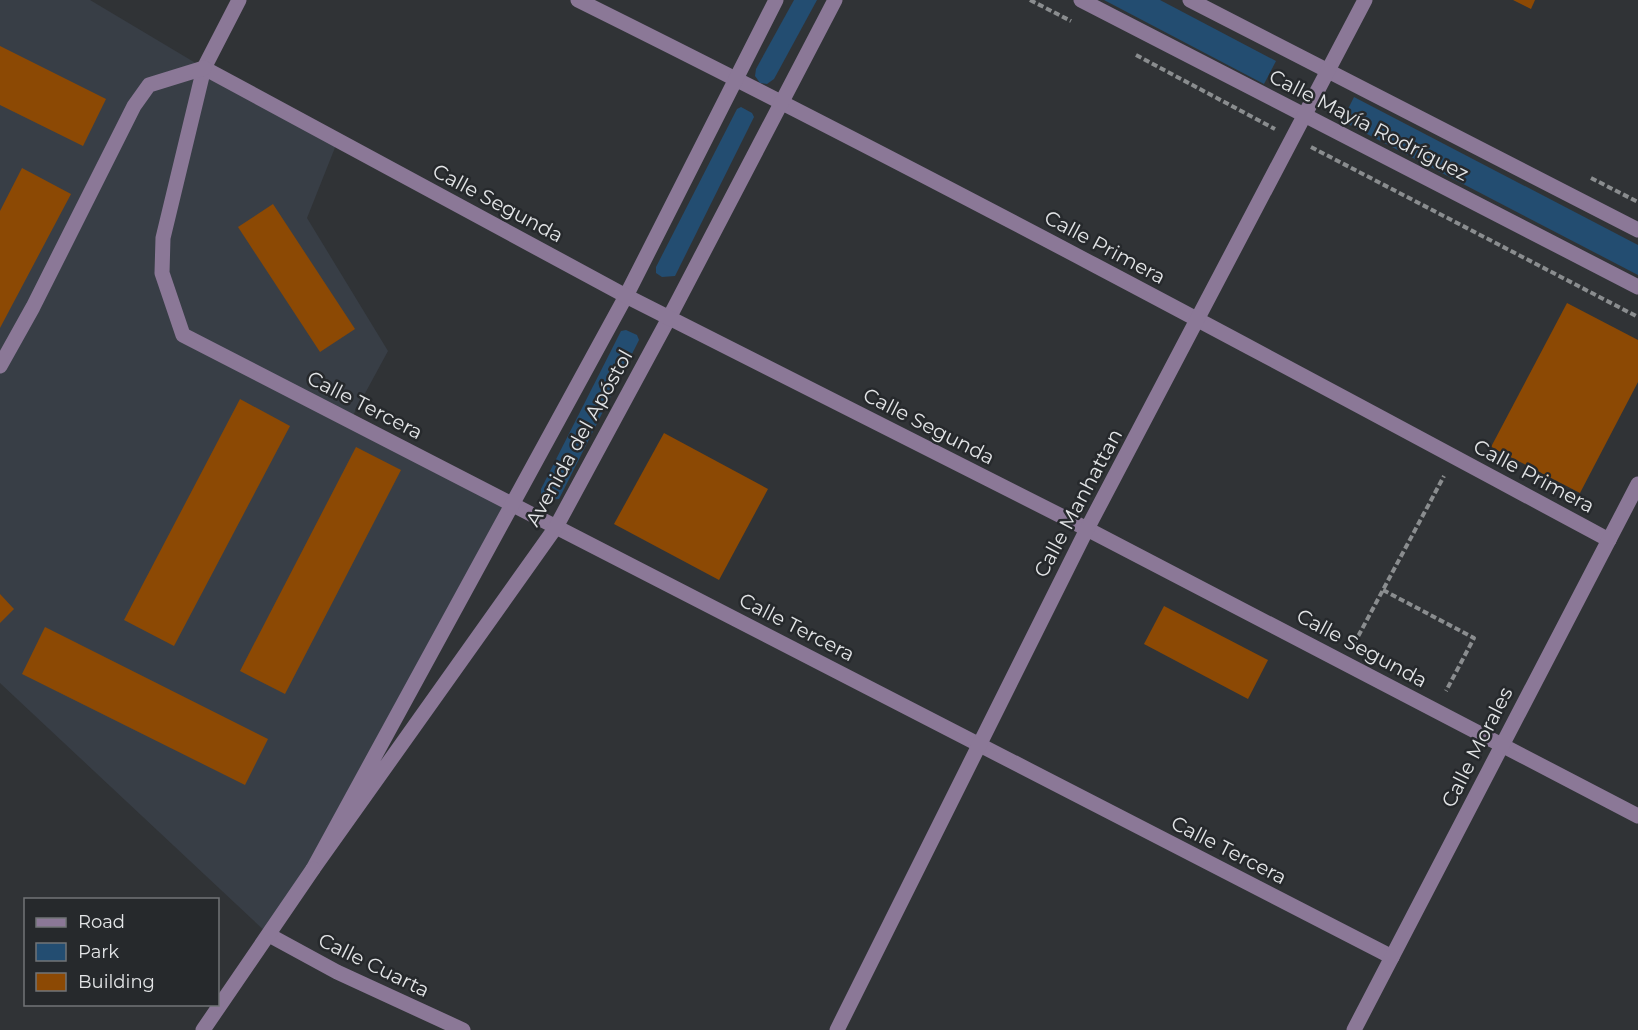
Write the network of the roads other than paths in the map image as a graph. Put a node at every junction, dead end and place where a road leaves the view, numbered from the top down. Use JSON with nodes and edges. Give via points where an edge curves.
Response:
{"nodes":[{"id":1,"x":239,"y":0,"type":"edge"},
{"id":2,"x":578,"y":0,"type":"edge"},
{"id":3,"x":776,"y":0,"type":"edge"},
{"id":4,"x":835,"y":0,"type":"edge"},
{"id":5,"x":1081,"y":0,"type":"edge"},
{"id":6,"x":1190,"y":0,"type":"edge"},
{"id":7,"x":1365,"y":0,"type":"edge"},
{"id":8,"x":204,"y":68,"type":"junction"},
{"id":9,"x":1328,"y":71,"type":"junction"},
{"id":10,"x":735,"y":78,"type":"junction"},
{"id":11,"x":782,"y":103,"type":"junction"},
{"id":12,"x":1306,"y":116,"type":"junction"},
{"id":13,"x":1638,"y":230,"type":"edge"},
{"id":14,"x":1638,"y":287,"type":"edge"},
{"id":15,"x":626,"y":296,"type":"junction"},
{"id":16,"x":669,"y":318,"type":"junction"},
{"id":17,"x":1198,"y":320,"type":"junction"},
{"id":18,"x":0,"y":366,"type":"edge"},
{"id":19,"x":1638,"y":484,"type":"edge"},
{"id":20,"x":513,"y":505,"type":"junction"},
{"id":21,"x":556,"y":527,"type":"junction"},
{"id":22,"x":1088,"y":530,"type":"junction"},
{"id":23,"x":1609,"y":540,"type":"junction"},
{"id":24,"x":978,"y":744,"type":"junction"},
{"id":25,"x":1502,"y":745,"type":"junction"},
{"id":26,"x":1638,"y":816,"type":"edge"},
{"id":27,"x":313,"y":869,"type":"junction"},
{"id":28,"x":269,"y":934,"type":"junction"},
{"id":29,"x":1392,"y":957,"type":"junction"},
{"id":30,"x":203,"y":1030,"type":"edge"},
{"id":31,"x":463,"y":1030,"type":"edge"},
{"id":32,"x":837,"y":1030,"type":"edge"},
{"id":33,"x":1354,"y":1030,"type":"edge"}],
"edges":[{"from":1,"to":8,"type":"street"},
{"from":2,"to":10,"type":"street","name":"Calle Primera"},
{"from":3,"to":10,"type":"street","name":"Avenida del Apóstol"},
{"from":4,"to":11,"type":"street","name":"Avenida del Apóstol"},
{"from":5,"to":12,"type":"street","name":"Calle Mayía Rodríguez"},
{"from":6,"to":9,"type":"street","name":"Calle Mayía Rodríguez"},
{"from":7,"to":9,"type":"street","name":"Calle Manhattan"},
{"from":8,"to":15,"type":"street","name":"Calle Segunda"},
{"from":8,"to":18,"type":"street","via":[[149,85],[134,106]]},
{"from":8,"to":20,"type":"street","name":"Calle Tercera","via":[[163,238],[162,273],[183,335]]},
{"from":9,"to":12,"type":"street","name":"Calle Manhattan"},
{"from":9,"to":13,"type":"street","name":"Calle Mayía Rodríguez"},
{"from":10,"to":11,"type":"street","name":"Calle Primera"},
{"from":10,"to":15,"type":"street","name":"Avenida del Apóstol"},
{"from":11,"to":16,"type":"street","name":"Avenida del Apóstol"},
{"from":11,"to":17,"type":"street","name":"Calle Primera"},
{"from":12,"to":14,"type":"street","name":"Calle Mayía Rodríguez"},
{"from":12,"to":17,"type":"street","name":"Calle Manhattan"},
{"from":15,"to":16,"type":"street","name":"Calle Segunda"},
{"from":15,"to":20,"type":"street","name":"Avenida del Apóstol"},
{"from":16,"to":21,"type":"street","name":"Avenida del Apóstol"},
{"from":16,"to":22,"type":"street","name":"Calle Segunda"},
{"from":17,"to":22,"type":"street","name":"Calle Manhattan"},
{"from":17,"to":23,"type":"street","name":"Calle Primera"},
{"from":19,"to":23,"type":"street","name":"Calle Morales"},
{"from":20,"to":21,"type":"street","name":"Calle Tercera"},
{"from":20,"to":27,"type":"street","name":"Avenida del Apóstol"},
{"from":21,"to":24,"type":"street","name":"Calle Tercera"},
{"from":21,"to":27,"type":"street","name":"Avenida del Apóstol"},
{"from":22,"to":24,"type":"street","name":"Calle Manhattan"},
{"from":22,"to":25,"type":"street","name":"Calle Segunda"},
{"from":23,"to":25,"type":"street","name":"Calle Morales"},
{"from":24,"to":29,"type":"street","name":"Calle Tercera"},
{"from":24,"to":32,"type":"street","name":"Calle Manhattan"},
{"from":25,"to":26,"type":"street","name":"Calle Segunda"},
{"from":25,"to":29,"type":"street","name":"Calle Morales"},
{"from":27,"to":28,"type":"street","name":"Avenida del Apóstol"},
{"from":28,"to":30,"type":"street","name":"Avenida del Apóstol"},
{"from":28,"to":31,"type":"street","name":"Calle Cuarta","via":[[337,972]]},
{"from":29,"to":33,"type":"street","name":"Calle Morales"}]}
